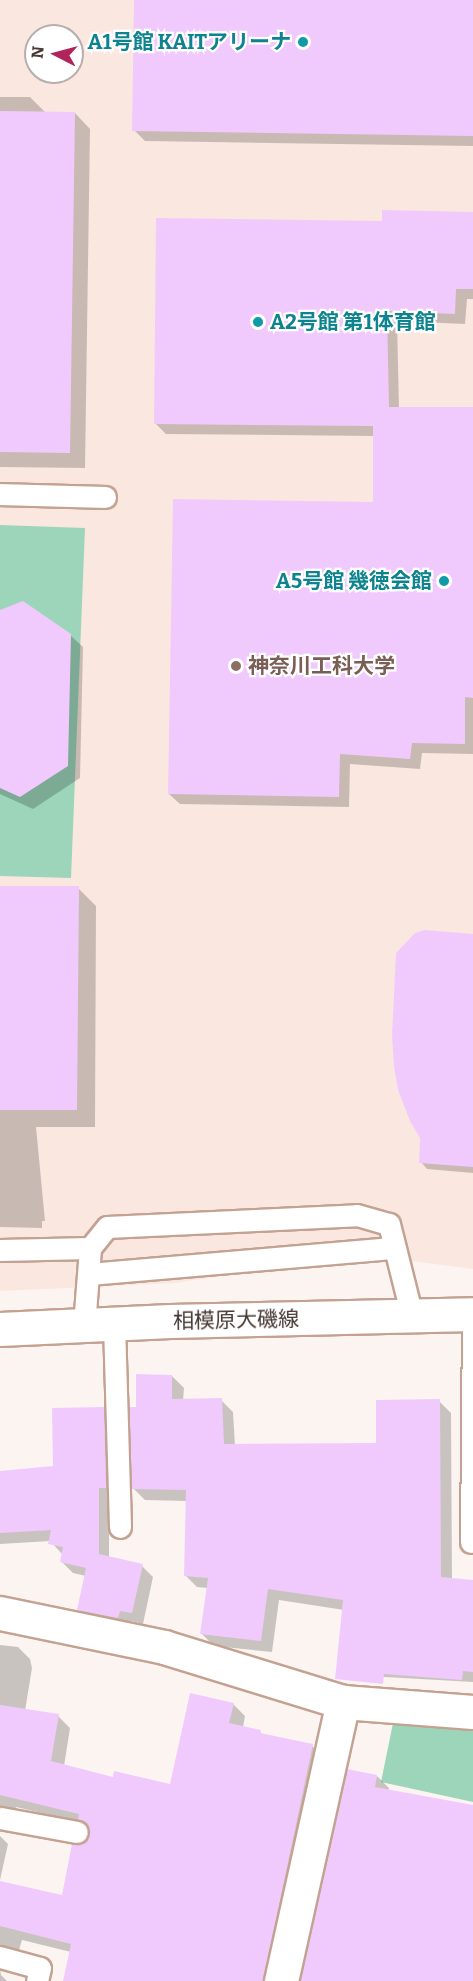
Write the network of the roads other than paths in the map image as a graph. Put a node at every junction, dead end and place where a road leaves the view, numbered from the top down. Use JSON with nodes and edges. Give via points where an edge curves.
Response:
{"nodes":[{"id":1,"x":0,"y":494,"type":"edge"},
{"id":2,"x":105,"y":497,"type":"dead end"},
{"id":3,"x":90,"y":1248,"type":"junction"},
{"id":4,"x":395,"y":1248,"type":"junction"},
{"id":5,"x":0,"y":1250,"type":"edge"},
{"id":6,"x":89,"y":1274,"type":"junction"},
{"id":7,"x":473,"y":1314,"type":"edge"},
{"id":8,"x":412,"y":1316,"type":"junction"},
{"id":9,"x":99,"y":1324,"type":"junction"},
{"id":10,"x":0,"y":1329,"type":"edge"},
{"id":11,"x":120,"y":1527,"type":"dead end"},
{"id":12,"x":471,"y":1542,"type":"dead end"},
{"id":13,"x":0,"y":1613,"type":"edge"},
{"id":14,"x":343,"y":1702,"type":"junction"},
{"id":15,"x":473,"y":1712,"type":"edge"},
{"id":16,"x":0,"y":1818,"type":"edge"},
{"id":17,"x":77,"y":1832,"type":"dead end"},
{"id":18,"x":0,"y":1957,"type":"edge"},
{"id":19,"x":37,"y":1981,"type":"edge"},
{"id":20,"x":281,"y":1981,"type":"edge"}],
"edges":[{"from":1,"to":2,"type":"lane"},
{"from":3,"to":4,"type":"lane","via":[[108,1227],[357,1215],[388,1224]]},
{"from":3,"to":5,"type":"lane"},
{"from":3,"to":6,"type":"lane"},
{"from":4,"to":6,"type":"lane"},
{"from":4,"to":8,"type":"lane"},
{"from":6,"to":9,"type":"lane"},
{"from":7,"to":8,"type":"street","name":"相模原大磯線"},
{"from":7,"to":12,"type":"lane"},
{"from":8,"to":9,"type":"street","name":"相模原大磯線"},
{"from":9,"to":10,"type":"street","name":"相模原大磯線"},
{"from":9,"to":11,"type":"lane"},
{"from":13,"to":14,"type":"street","via":[[164,1647]]},
{"from":14,"to":15,"type":"street"},
{"from":14,"to":20,"type":"street"},
{"from":16,"to":17,"type":"lane"},
{"from":18,"to":19,"type":"lane","via":[[40,1968]]}]}
